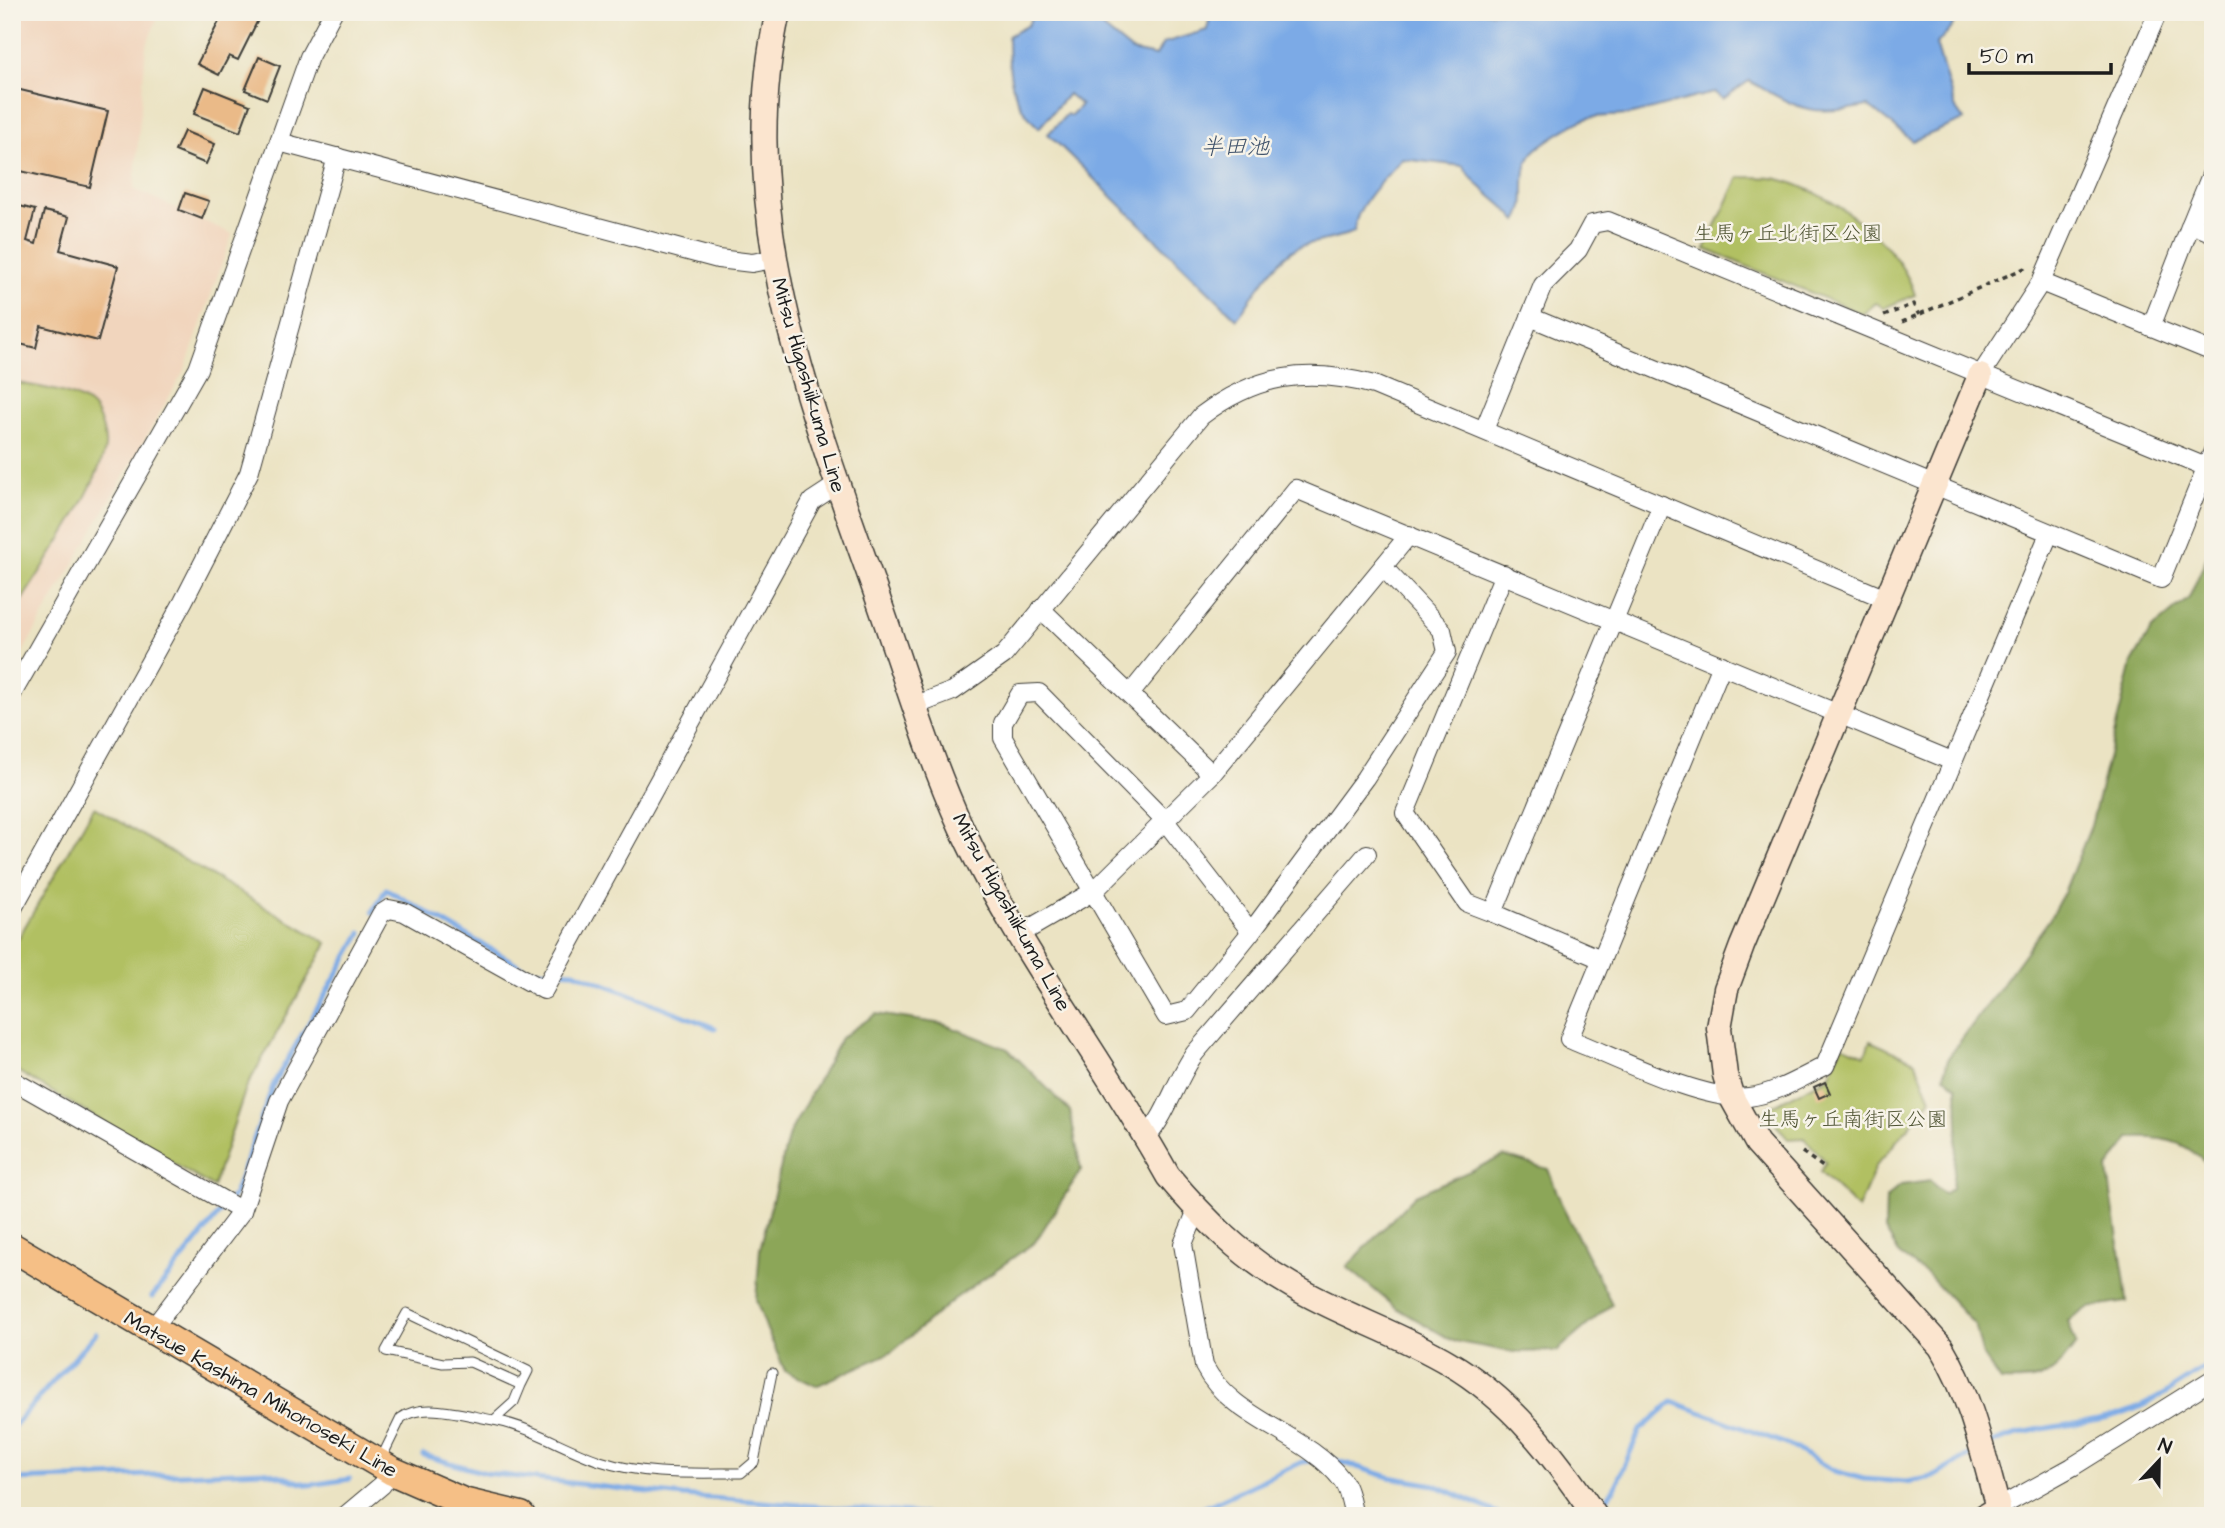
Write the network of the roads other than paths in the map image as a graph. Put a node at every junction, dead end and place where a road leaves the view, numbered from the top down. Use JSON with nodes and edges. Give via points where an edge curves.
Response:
{"nodes":[{"id":1,"x":333,"y":12,"type":"edge"},
{"id":2,"x":778,"y":12,"type":"edge"},
{"id":3,"x":2158,"y":12,"type":"edge"},
{"id":4,"x":279,"y":142,"type":"junction"},
{"id":5,"x":337,"y":157,"type":"junction"},
{"id":6,"x":2213,"y":170,"type":"edge"},
{"id":7,"x":2191,"y":225,"type":"junction"},
{"id":8,"x":2213,"y":233,"type":"edge"},
{"id":9,"x":773,"y":259,"type":"junction"},
{"id":10,"x":2042,"y":282,"type":"junction"},
{"id":11,"x":1530,"y":317,"type":"junction"},
{"id":12,"x":2151,"y":327,"type":"junction"},
{"id":13,"x":2213,"y":352,"type":"edge"},
{"id":14,"x":1980,"y":376,"type":"junction"},
{"id":15,"x":1484,"y":430,"type":"junction"},
{"id":16,"x":2209,"y":459,"type":"edge"},
{"id":17,"x":838,"y":484,"type":"junction"},
{"id":18,"x":1934,"y":485,"type":"junction"},
{"id":19,"x":1662,"y":505,"type":"junction"},
{"id":20,"x":2049,"y":534,"type":"junction"},
{"id":21,"x":1409,"y":535,"type":"junction"},
{"id":22,"x":1383,"y":567,"type":"junction"},
{"id":23,"x":1504,"y":574,"type":"junction"},
{"id":24,"x":1885,"y":599,"type":"junction"},
{"id":25,"x":1041,"y":609,"type":"junction"},
{"id":26,"x":1614,"y":620,"type":"junction"},
{"id":27,"x":1722,"y":665,"type":"junction"},
{"id":28,"x":1131,"y":693,"type":"junction"},
{"id":29,"x":12,"y":694,"type":"edge"},
{"id":30,"x":914,"y":706,"type":"junction"},
{"id":31,"x":1838,"y":712,"type":"junction"},
{"id":32,"x":1952,"y":761,"type":"junction"},
{"id":33,"x":1212,"y":774,"type":"junction"},
{"id":34,"x":1165,"y":821,"type":"junction"},
{"id":35,"x":1367,"y":854,"type":"dead end"},
{"id":36,"x":1094,"y":891,"type":"junction"},
{"id":37,"x":12,"y":910,"type":"edge"},
{"id":38,"x":1493,"y":912,"type":"junction"},
{"id":39,"x":1251,"y":932,"type":"junction"},
{"id":40,"x":1020,"y":934,"type":"junction"},
{"id":41,"x":1601,"y":959,"type":"junction"},
{"id":42,"x":12,"y":1080,"type":"edge"},
{"id":43,"x":1732,"y":1098,"type":"junction"},
{"id":44,"x":1147,"y":1138,"type":"junction"},
{"id":45,"x":233,"y":1206,"type":"junction"},
{"id":46,"x":1196,"y":1210,"type":"junction"},
{"id":47,"x":12,"y":1247,"type":"edge"},
{"id":48,"x":151,"y":1331,"type":"junction"},
{"id":49,"x":772,"y":1373,"type":"dead end"},
{"id":50,"x":2213,"y":1379,"type":"edge"},
{"id":51,"x":521,"y":1385,"type":"junction"},
{"id":52,"x":494,"y":1420,"type":"junction"},
{"id":53,"x":386,"y":1467,"type":"junction"},
{"id":54,"x":1591,"y":1509,"type":"edge"},
{"id":55,"x":1991,"y":1512,"type":"edge"},
{"id":56,"x":345,"y":1516,"type":"edge"},
{"id":57,"x":520,"y":1516,"type":"edge"},
{"id":58,"x":1354,"y":1516,"type":"edge"}],
"edges":[{"from":1,"to":4,"type":"street","via":[[309,57]]},
{"from":2,"to":9,"type":"main road","name":"Mitsu Higashiikuma Line","via":[[765,99],[764,147]]},
{"from":3,"to":10,"type":"street"},
{"from":4,"to":5,"type":"street"},
{"from":4,"to":29,"type":"street","via":[[198,369]]},
{"from":5,"to":9,"type":"street","via":[[718,259],[752,263]]},
{"from":5,"to":37,"type":"street","via":[[249,473]]},
{"from":6,"to":7,"type":"street"},
{"from":7,"to":8,"type":"street"},
{"from":7,"to":12,"type":"street"},
{"from":9,"to":17,"type":"main road","name":"Mitsu Higashiikuma Line","via":[[787,324]]},
{"from":10,"to":12,"type":"street"},
{"from":10,"to":14,"type":"street"},
{"from":11,"to":14,"type":"street","via":[[1544,285],[1578,250],[1592,224],[1608,221]]},
{"from":11,"to":15,"type":"street"},
{"from":11,"to":18,"type":"street"},
{"from":12,"to":13,"type":"street"},
{"from":14,"to":16,"type":"street"},
{"from":14,"to":18,"type":"main road"},
{"from":15,"to":19,"type":"street"},
{"from":15,"to":25,"type":"street","via":[[1342,377],[1297,375],[1258,383],[1226,397],[1201,416]]},
{"from":16,"to":20,"type":"street","via":[[2161,579]]},
{"from":17,"to":30,"type":"main road","name":"Mitsu Higashiikuma Line"},
{"from":17,"to":45,"type":"street","via":[[811,501],[544,990],[404,912],[389,909],[382,914],[279,1101]]},
{"from":18,"to":20,"type":"street"},
{"from":18,"to":24,"type":"main road"},
{"from":19,"to":24,"type":"street"},
{"from":19,"to":26,"type":"street"},
{"from":20,"to":32,"type":"street"},
{"from":21,"to":22,"type":"street"},
{"from":21,"to":23,"type":"street"},
{"from":21,"to":28,"type":"street","via":[[1296,489]]},
{"from":22,"to":33,"type":"street"},
{"from":22,"to":39,"type":"street","via":[[1442,630],[1447,652],[1365,779]]},
{"from":23,"to":26,"type":"street"},
{"from":23,"to":38,"type":"street","via":[[1405,813],[1467,903]]},
{"from":24,"to":31,"type":"main road"},
{"from":25,"to":28,"type":"street"},
{"from":25,"to":30,"type":"street","via":[[1004,655],[953,691]]},
{"from":26,"to":27,"type":"street"},
{"from":26,"to":38,"type":"street"},
{"from":27,"to":31,"type":"street"},
{"from":27,"to":41,"type":"street"},
{"from":28,"to":33,"type":"street"},
{"from":30,"to":40,"type":"main road","name":"Mitsu Higashiikuma Line","via":[[963,830]]},
{"from":31,"to":32,"type":"street"},
{"from":31,"to":43,"type":"main road","via":[[1726,989],[1719,1028]]},
{"from":32,"to":43,"type":"street","via":[[1825,1066],[1753,1097]]},
{"from":33,"to":34,"type":"street"},
{"from":34,"to":36,"type":"street"},
{"from":34,"to":36,"type":"street","via":[[1039,693],[1020,694],[1003,723],[1003,737]]},
{"from":34,"to":39,"type":"street"},
{"from":35,"to":44,"type":"street","via":[[1195,1053],[1167,1110]]},
{"from":36,"to":39,"type":"street","via":[[1167,1016],[1187,1012]]},
{"from":36,"to":40,"type":"street"},
{"from":38,"to":41,"type":"street"},
{"from":40,"to":44,"type":"main road","name":"Mitsu Higashiikuma Line"},
{"from":41,"to":43,"type":"street","via":[[1569,1039],[1702,1091]]},
{"from":42,"to":45,"type":"street"},
{"from":43,"to":55,"type":"main road","via":[[1757,1143],[1941,1347],[1962,1381],[1975,1418]]},
{"from":44,"to":46,"type":"main road","name":"Mitsu Higashiikuma Line"},
{"from":45,"to":48,"type":"street"},
{"from":46,"to":54,"type":"main road","name":"Mitsu Higashiikuma Line","via":[[1244,1254],[1291,1286],[1450,1363],[1503,1402],[1559,1463]]},
{"from":46,"to":58,"type":"street","via":[[1183,1244],[1204,1366],[1225,1395],[1306,1449],[1344,1481]]},
{"from":47,"to":48,"type":"main road","name":"Matsue Kashima Mihonoseki Line"},
{"from":48,"to":53,"type":"main road","name":"Matsue Kashima Mihonoseki Line"},
{"from":49,"to":52,"type":"lane","via":[[754,1462],[741,1474],[622,1467],[583,1455],[524,1427]]},
{"from":50,"to":55,"type":"street"},
{"from":51,"to":51,"type":"lane","via":[[470,1362],[443,1363],[386,1351],[407,1313],[528,1371]]},
{"from":51,"to":52,"type":"lane","via":[[514,1402]]},
{"from":52,"to":53,"type":"lane","via":[[428,1411],[407,1413],[401,1418]]},
{"from":53,"to":56,"type":"street","via":[[382,1485]]},
{"from":53,"to":57,"type":"main road","name":"Matsue Kashima Mihonoseki Line","via":[[463,1502]]}]}
